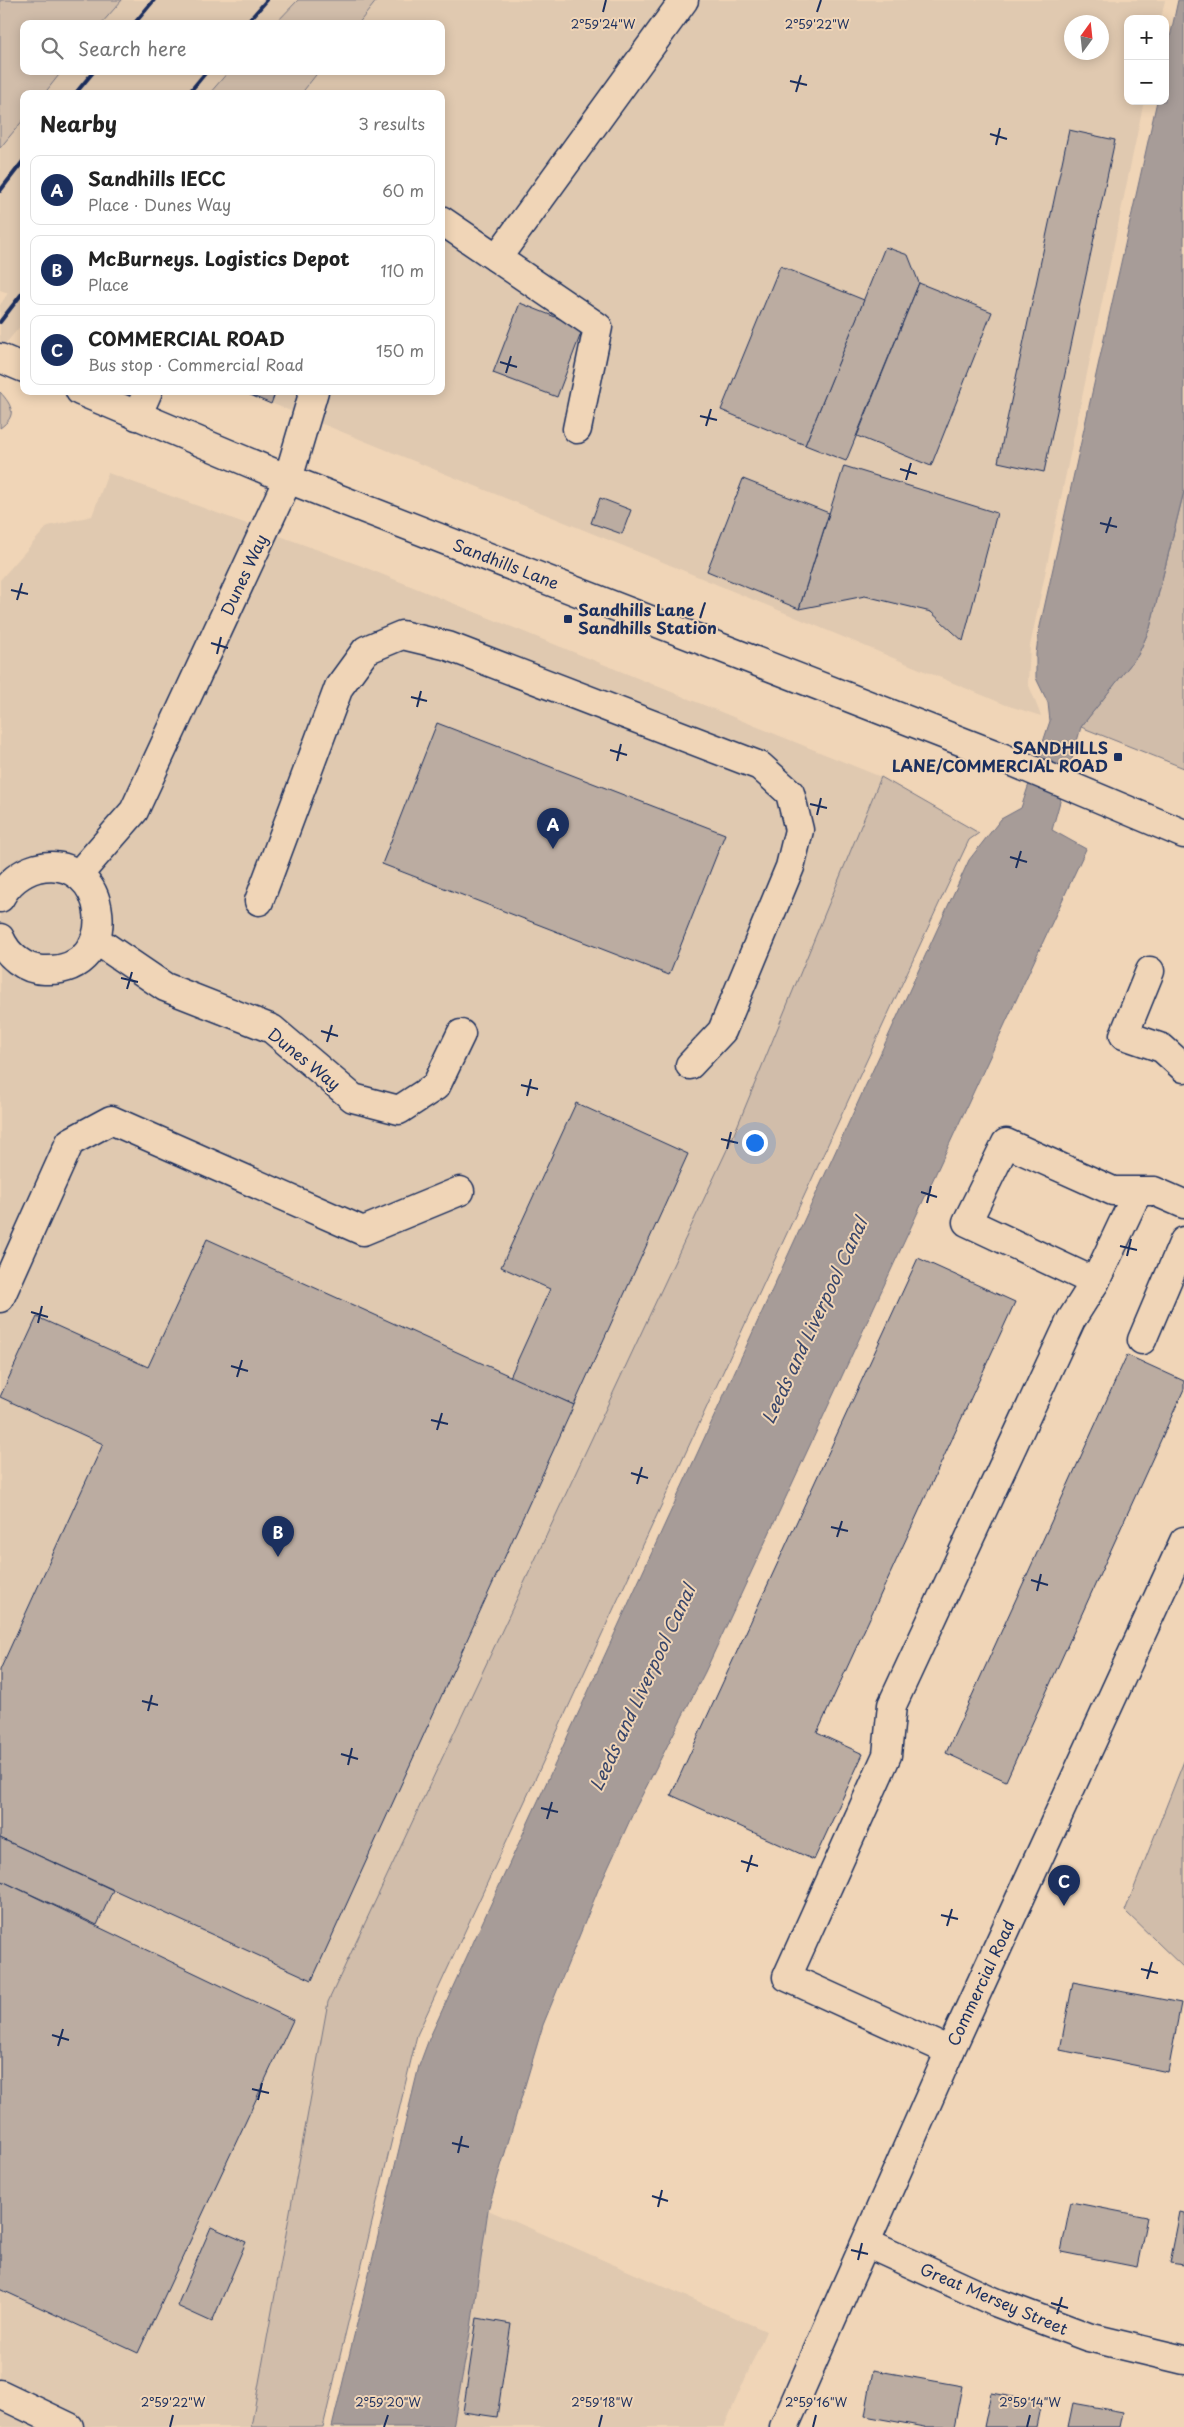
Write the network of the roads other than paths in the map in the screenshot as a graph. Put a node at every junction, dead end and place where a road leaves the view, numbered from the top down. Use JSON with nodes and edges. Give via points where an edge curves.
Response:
{"nodes":[{"id":1,"x":684,"y":0,"type":"edge"},
{"id":2,"x":445,"y":223,"type":"edge"},
{"id":3,"x":497,"y":258,"type":"junction"},
{"id":4,"x":0,"y":358,"type":"edge"},
{"id":5,"x":20,"y":366,"type":"edge"},
{"id":6,"x":89,"y":395,"type":"edge"},
{"id":7,"x":146,"y":395,"type":"edge"},
{"id":8,"x":313,"y":395,"type":"edge"},
{"id":9,"x":137,"y":416,"type":"junction"},
{"id":10,"x":577,"y":429,"type":"dead end"},
{"id":11,"x":288,"y":479,"type":"junction"},
{"id":12,"x":1184,"y":834,"type":"edge"},
{"id":13,"x":78,"y":875,"type":"junction"},
{"id":14,"x":0,"y":898,"type":"edge"},
{"id":15,"x":259,"y":901,"type":"dead end"},
{"id":16,"x":96,"y":940,"type":"junction"},
{"id":17,"x":3,"y":950,"type":"edge"},
{"id":18,"x":1150,"y":971,"type":"dead end"},
{"id":19,"x":461,"y":1034,"type":"dead end"},
{"id":20,"x":690,"y":1065,"type":"dead end"},
{"id":21,"x":1184,"y":1068,"type":"edge"},
{"id":22,"x":460,"y":1191,"type":"dead end"},
{"id":23,"x":1138,"y":1191,"type":"junction"},
{"id":24,"x":1182,"y":1197,"type":"edge"},
{"id":25,"x":1184,"y":1241,"type":"edge"},
{"id":26,"x":1095,"y":1282,"type":"junction"},
{"id":27,"x":0,"y":1298,"type":"edge"},
{"id":28,"x":1142,"y":1340,"type":"dead end"},
{"id":29,"x":1184,"y":1541,"type":"edge"},
{"id":30,"x":950,"y":2051,"type":"junction"},
{"id":31,"x":866,"y":2243,"type":"junction"},
{"id":32,"x":1184,"y":2360,"type":"edge"},
{"id":33,"x":0,"y":2394,"type":"edge"},
{"id":34,"x":69,"y":2427,"type":"edge"},
{"id":35,"x":784,"y":2427,"type":"edge"}],
"edges":[{"from":1,"to":3,"type":"main road"},
{"from":2,"to":3,"type":"main road"},
{"from":3,"to":10,"type":"main road","via":[[598,327]]},
{"from":4,"to":5,"type":"main road"},
{"from":6,"to":9,"type":"main road","name":"Sandhills Lane"},
{"from":7,"to":9,"type":"main road"},
{"from":8,"to":11,"type":"main road","name":"Dunes Way"},
{"from":9,"to":11,"type":"main road","name":"Sandhills Lane"},
{"from":11,"to":12,"type":"main road","name":"Sandhills Lane","via":[[994,754]]},
{"from":11,"to":13,"type":"main road","name":"Dunes Way","via":[[134,810]]},
{"from":13,"to":14,"type":"main road","via":[[61,868],[43,867],[26,871],[11,882]]},
{"from":13,"to":16,"type":"main road","via":[[91,888],[98,905],[100,923]]},
{"from":15,"to":20,"type":"main road","via":[[339,687],[366,650],[402,635],[448,646],[760,766],[790,793],[799,830],[790,867],[722,1030]]},
{"from":16,"to":17,"type":"main road","via":[[80,959],[58,970],[26,966]]},
{"from":16,"to":19,"type":"main road","name":"Dunes Way","via":[[165,987],[272,1029],[352,1098],[400,1110],[436,1086]]},
{"from":18,"to":21,"type":"main road","via":[[1124,1035],[1162,1048]]},
{"from":22,"to":27,"type":"main road","via":[[362,1231],[111,1120],[70,1142]]},
{"from":23,"to":24,"type":"main road"},
{"from":23,"to":26,"type":"main road"},
{"from":23,"to":26,"type":"main road","via":[[1113,1191],[1006,1143],[967,1222]]},
{"from":25,"to":28,"type":"main road"},
{"from":26,"to":30,"type":"main road","via":[[1071,1320],[892,1705],[887,1756],[787,1977]]},
{"from":29,"to":30,"type":"main road","name":"Commercial Road"},
{"from":30,"to":31,"type":"main road","name":"Commercial Road"},
{"from":31,"to":32,"type":"main road","name":"Great Mersey Street","via":[[995,2302],[1088,2337]]},
{"from":31,"to":35,"type":"main road","name":"Commercial Road"},
{"from":33,"to":34,"type":"main road"}]}
